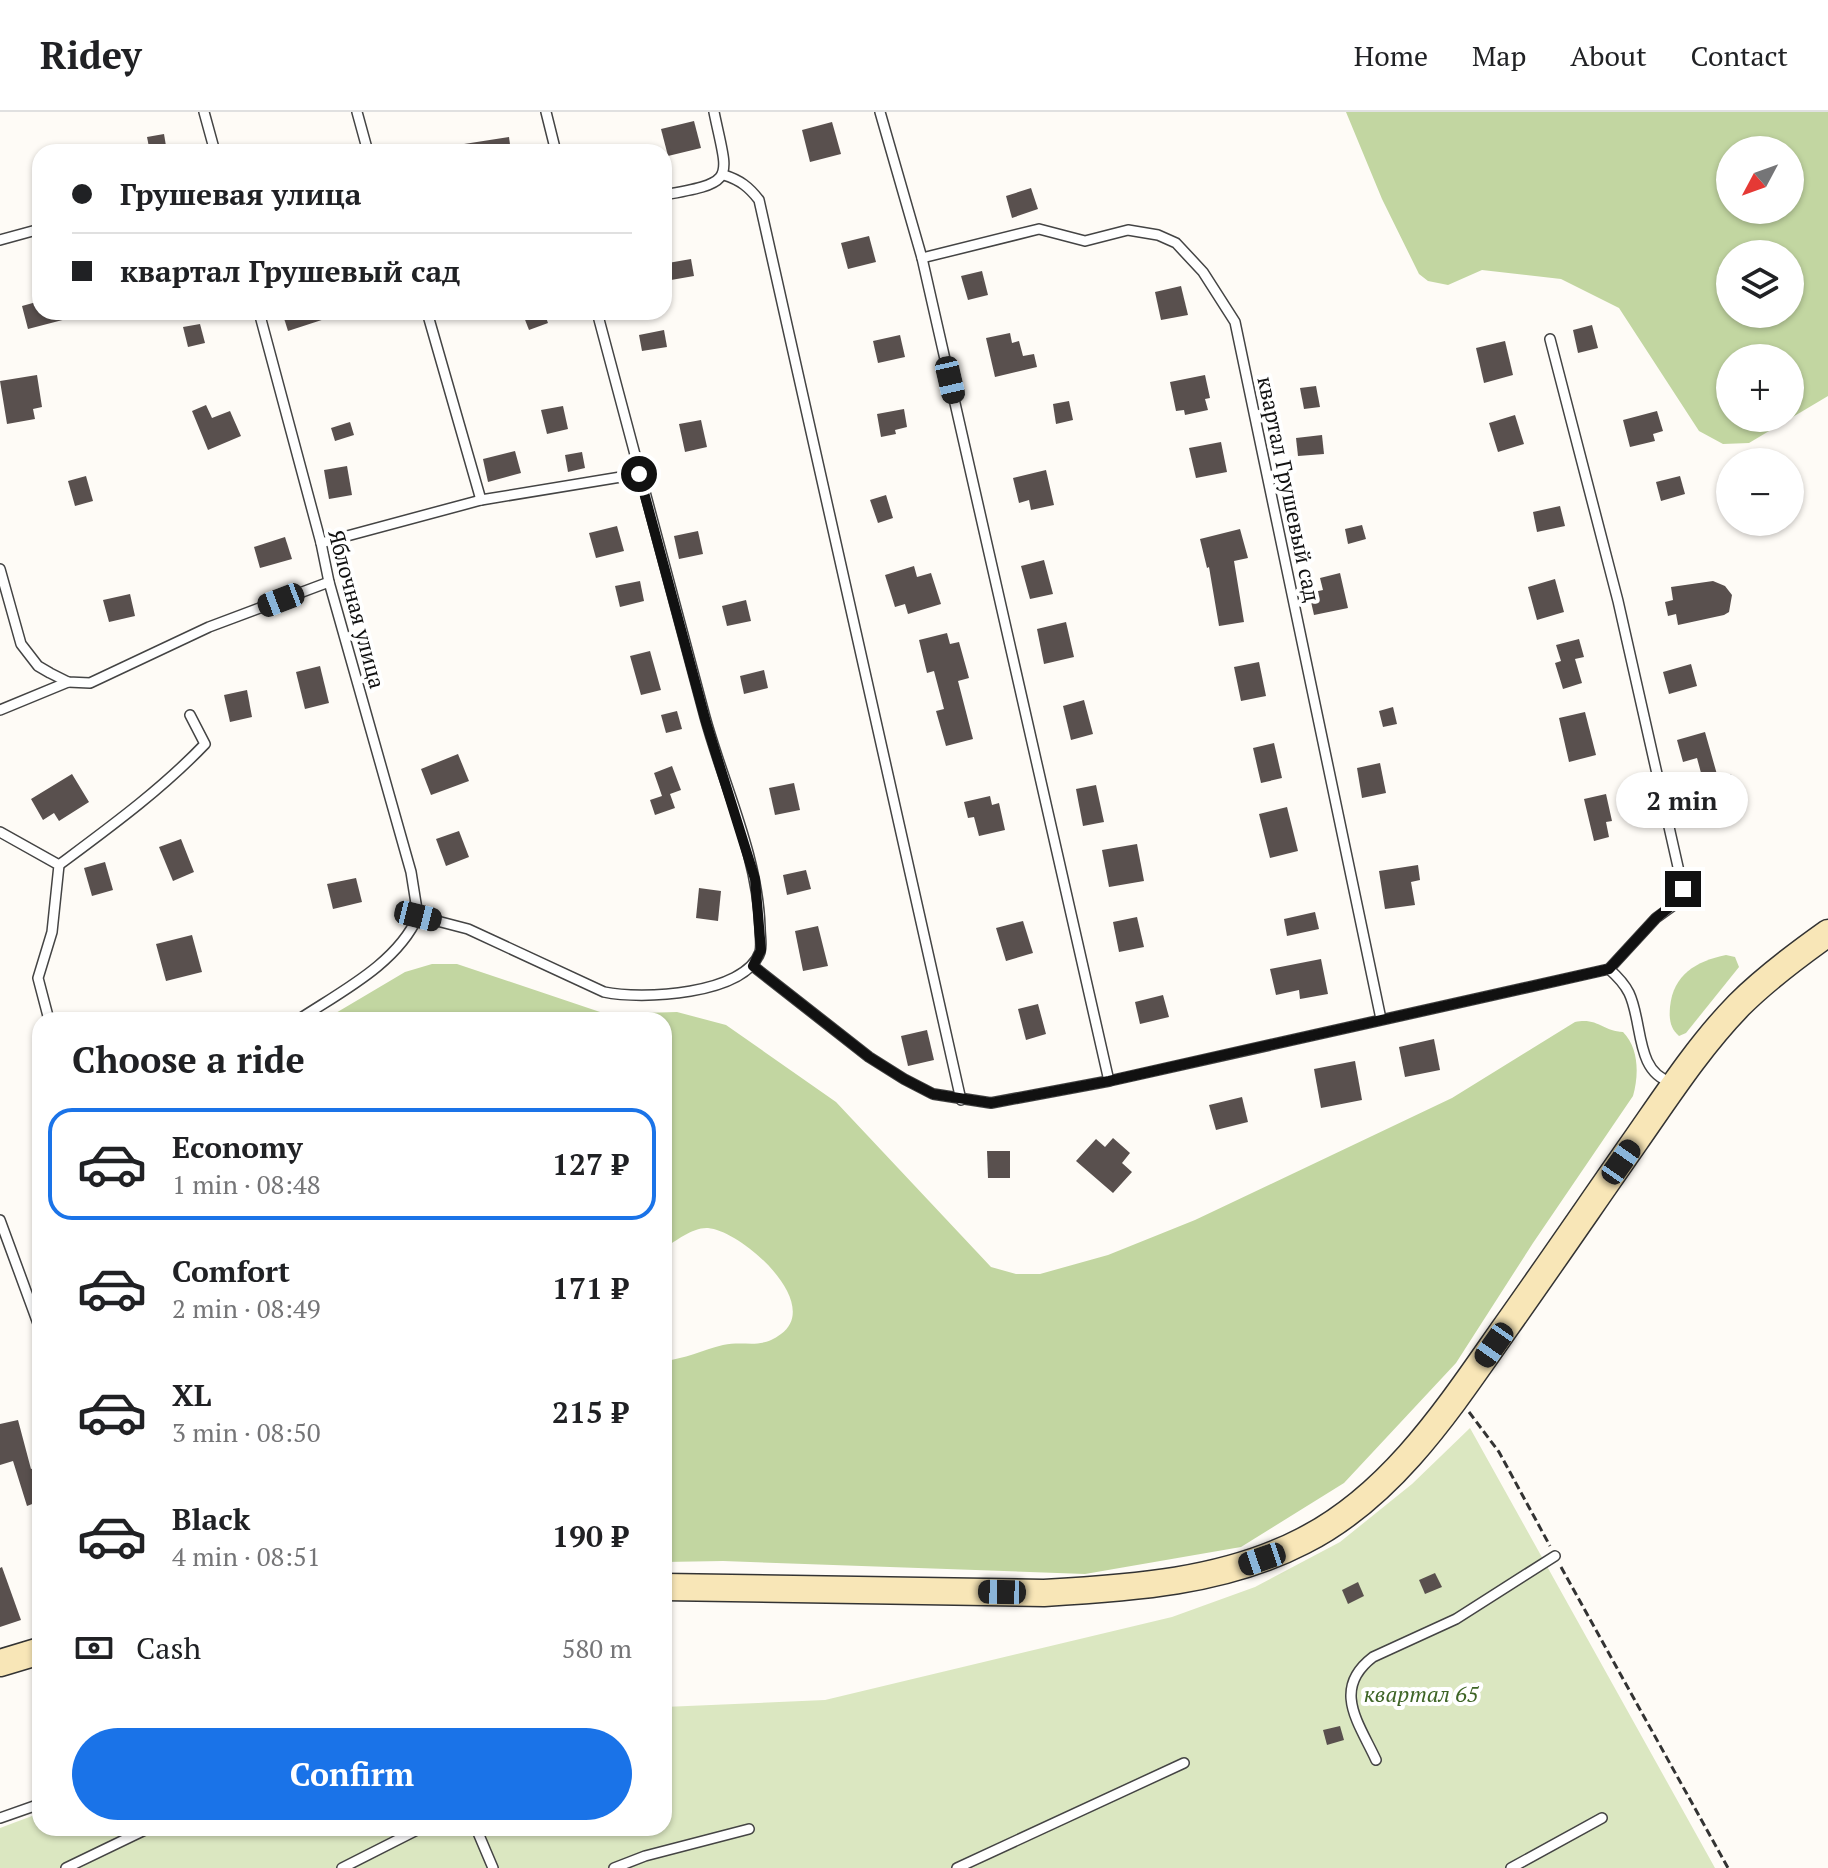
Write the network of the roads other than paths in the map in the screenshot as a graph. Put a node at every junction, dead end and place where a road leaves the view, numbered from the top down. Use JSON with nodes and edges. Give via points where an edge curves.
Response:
{"nodes":[{"id":1,"x":204,"y":112,"type":"edge"},
{"id":2,"x":357,"y":112,"type":"edge"},
{"id":3,"x":546,"y":112,"type":"edge"},
{"id":4,"x":714,"y":112,"type":"edge"},
{"id":5,"x":880,"y":112,"type":"edge"},
{"id":6,"x":213,"y":144,"type":"edge"},
{"id":7,"x":366,"y":144,"type":"edge"},
{"id":8,"x":554,"y":144,"type":"edge"},
{"id":9,"x":724,"y":175,"type":"junction"},
{"id":10,"x":672,"y":193,"type":"edge"},
{"id":11,"x":32,"y":231,"type":"edge"},
{"id":12,"x":0,"y":240,"type":"edge"},
{"id":13,"x":922,"y":258,"type":"junction"},
{"id":14,"x":261,"y":320,"type":"edge"},
{"id":15,"x":429,"y":320,"type":"edge"},
{"id":16,"x":599,"y":320,"type":"edge"},
{"id":17,"x":1550,"y":339,"type":"dead end"},
{"id":18,"x":639,"y":474,"type":"junction"},
{"id":19,"x":481,"y":500,"type":"junction"},
{"id":20,"x":321,"y":543,"type":"junction"},
{"id":21,"x":0,"y":569,"type":"edge"},
{"id":22,"x":329,"y":582,"type":"junction"},
{"id":23,"x":68,"y":682,"type":"junction"},
{"id":24,"x":0,"y":710,"type":"edge"},
{"id":25,"x":190,"y":715,"type":"dead end"},
{"id":26,"x":0,"y":832,"type":"edge"},
{"id":27,"x":59,"y":865,"type":"junction"},
{"id":28,"x":418,"y":916,"type":"junction"},
{"id":29,"x":1828,"y":933,"type":"edge"},
{"id":30,"x":753,"y":966,"type":"junction"},
{"id":31,"x":1609,"y":969,"type":"junction"},
{"id":32,"x":47,"y":1012,"type":"edge"},
{"id":33,"x":310,"y":1012,"type":"edge"},
{"id":34,"x":1381,"y":1019,"type":"junction"},
{"id":35,"x":1109,"y":1081,"type":"junction"},
{"id":36,"x":1675,"y":1084,"type":"junction"},
{"id":37,"x":961,"y":1100,"type":"junction"},
{"id":38,"x":0,"y":1220,"type":"edge"},
{"id":39,"x":32,"y":1307,"type":"edge"},
{"id":40,"x":1555,"y":1556,"type":"road end"},
{"id":41,"x":672,"y":1587,"type":"edge"},
{"id":42,"x":32,"y":1653,"type":"edge"},
{"id":43,"x":0,"y":1663,"type":"edge"},
{"id":44,"x":1376,"y":1760,"type":"dead end"},
{"id":45,"x":1184,"y":1763,"type":"dead end"},
{"id":46,"x":32,"y":1807,"type":"edge"},
{"id":47,"x":0,"y":1818,"type":"edge"},
{"id":48,"x":1602,"y":1818,"type":"dead end"},
{"id":49,"x":749,"y":1829,"type":"dead end"},
{"id":50,"x":132,"y":1836,"type":"edge"},
{"id":51,"x":405,"y":1836,"type":"edge"},
{"id":52,"x":479,"y":1836,"type":"edge"},
{"id":53,"x":66,"y":1868,"type":"edge"},
{"id":54,"x":342,"y":1868,"type":"edge"},
{"id":55,"x":493,"y":1868,"type":"edge"},
{"id":56,"x":614,"y":1868,"type":"edge"},
{"id":57,"x":957,"y":1868,"type":"edge"},
{"id":58,"x":1511,"y":1868,"type":"edge"}],
"edges":[{"from":1,"to":6,"type":"lane"},
{"from":2,"to":7,"type":"lane"},
{"from":3,"to":8,"type":"lane"},
{"from":4,"to":9,"type":"lane"},
{"from":5,"to":13,"type":"lane"},
{"from":9,"to":10,"type":"lane","via":[[714,184]]},
{"from":9,"to":37,"type":"lane","via":[[750,188],[759,200]]},
{"from":11,"to":12,"type":"lane"},
{"from":13,"to":34,"type":"lane","name":"квартал Грушевый сад","via":[[1039,229],[1085,241],[1128,230],[1176,243],[1227,305],[1235,322]]},
{"from":13,"to":35,"type":"lane"},
{"from":14,"to":20,"type":"lane","name":"Яблочная улица"},
{"from":15,"to":19,"type":"lane"},
{"from":16,"to":18,"type":"lane"},
{"from":17,"to":31,"type":"lane","via":[[1618,601],[1683,889],[1680,899]]},
{"from":18,"to":19,"type":"lane"},
{"from":18,"to":30,"type":"lane","via":[[755,879],[761,950]]},
{"from":19,"to":20,"type":"lane"},
{"from":20,"to":22,"type":"lane","name":"Яблочная улица"},
{"from":21,"to":23,"type":"lane","via":[[21,644],[38,666]]},
{"from":22,"to":23,"type":"lane","via":[[209,627],[90,683]]},
{"from":22,"to":28,"type":"lane","name":"Яблочная улица","via":[[411,872]]},
{"from":23,"to":24,"type":"lane"},
{"from":25,"to":27,"type":"lane","via":[[205,744],[177,773]]},
{"from":26,"to":27,"type":"lane"},
{"from":27,"to":32,"type":"lane","via":[[52,932],[38,978]]},
{"from":28,"to":30,"type":"lane","via":[[468,929],[620,996],[713,986]]},
{"from":28,"to":33,"type":"lane","via":[[392,952]]},
{"from":29,"to":36,"type":"street","via":[[1744,1000]]},
{"from":30,"to":37,"type":"lane","via":[[892,1072],[933,1094]]},
{"from":31,"to":34,"type":"lane"},
{"from":31,"to":36,"type":"lane","via":[[1628,991],[1654,1074]]},
{"from":34,"to":35,"type":"lane"},
{"from":35,"to":37,"type":"lane","via":[[991,1103]]},
{"from":36,"to":41,"type":"street","via":[[1457,1397],[1396,1470],[1306,1540],[1231,1569],[1163,1582],[1044,1593]]},
{"from":38,"to":39,"type":"lane"},
{"from":40,"to":44,"type":"lane","via":[[1456,1619],[1362,1666],[1349,1691]]},
{"from":42,"to":43,"type":"street"},
{"from":45,"to":57,"type":"lane"},
{"from":46,"to":47,"type":"lane"},
{"from":48,"to":58,"type":"lane"},
{"from":49,"to":56,"type":"lane"},
{"from":50,"to":53,"type":"lane"},
{"from":51,"to":54,"type":"lane"},
{"from":52,"to":55,"type":"lane"}]}
